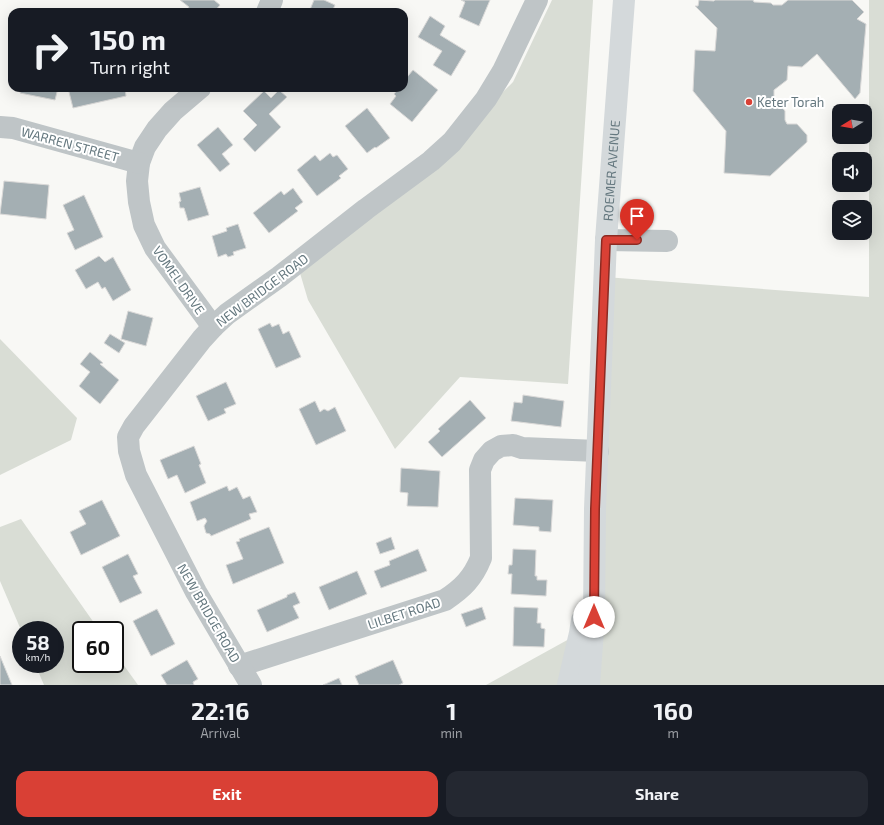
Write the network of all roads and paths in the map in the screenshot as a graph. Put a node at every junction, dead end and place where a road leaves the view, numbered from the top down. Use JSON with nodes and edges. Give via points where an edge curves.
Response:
{"nodes":[{"id":1,"x":537,"y":0,"type":"edge"},
{"id":2,"x":624,"y":0,"type":"edge"},
{"id":3,"x":195,"y":92,"type":"edge"},
{"id":4,"x":0,"y":127,"type":"edge"},
{"id":5,"x":139,"y":163,"type":"junction"},
{"id":6,"x":606,"y":240,"type":"junction"},
{"id":7,"x":667,"y":241,"type":"dead end"},
{"id":8,"x":213,"y":327,"type":"junction"},
{"id":9,"x":598,"y":451,"type":"junction"},
{"id":10,"x":595,"y":509,"type":"junction"},
{"id":11,"x":239,"y":666,"type":"junction"},
{"id":12,"x":252,"y":685,"type":"edge"},
{"id":13,"x":568,"y":685,"type":"edge"},
{"id":14,"x":589,"y":685,"type":"edge"}],
"edges":[{"from":1,"to":8,"type":"street","name":"NEW BRIDGE ROAD","via":[[503,71],[452,142],[431,161]]},
{"from":2,"to":6,"type":"main road","name":"ROEMER AVENUE"},
{"from":3,"to":5,"type":"street","name":"VOMEL DRIVE","via":[[157,129],[145,147]]},
{"from":4,"to":5,"type":"street","name":"WARREN STREET","via":[[13,128]]},
{"from":5,"to":8,"type":"street","name":"VOMEL DRIVE","via":[[139,202],[144,224],[152,242]]},
{"from":6,"to":7,"type":"street"},
{"from":6,"to":9,"type":"main road","name":"ROEMER AVENUE"},
{"from":8,"to":11,"type":"street","name":"NEW BRIDGE ROAD","via":[[134,426],[128,437],[129,451],[136,475],[196,592]]},
{"from":9,"to":10,"type":"main road","name":"ROEMER AVENUE"},
{"from":9,"to":11,"type":"street","name":"LILBET ROAD","via":[[522,448],[513,445],[501,446],[492,451],[480,470],[481,558],[460,590],[445,600]]},
{"from":10,"to":13,"type":"main road","name":"ROEMER AVENUE","via":[[580,633]]},
{"from":10,"to":14,"type":"main road","name":"ROEMER AVENUE","via":[[594,617]]},
{"from":11,"to":12,"type":"street","name":"NEW BRIDGE ROAD"}]}
